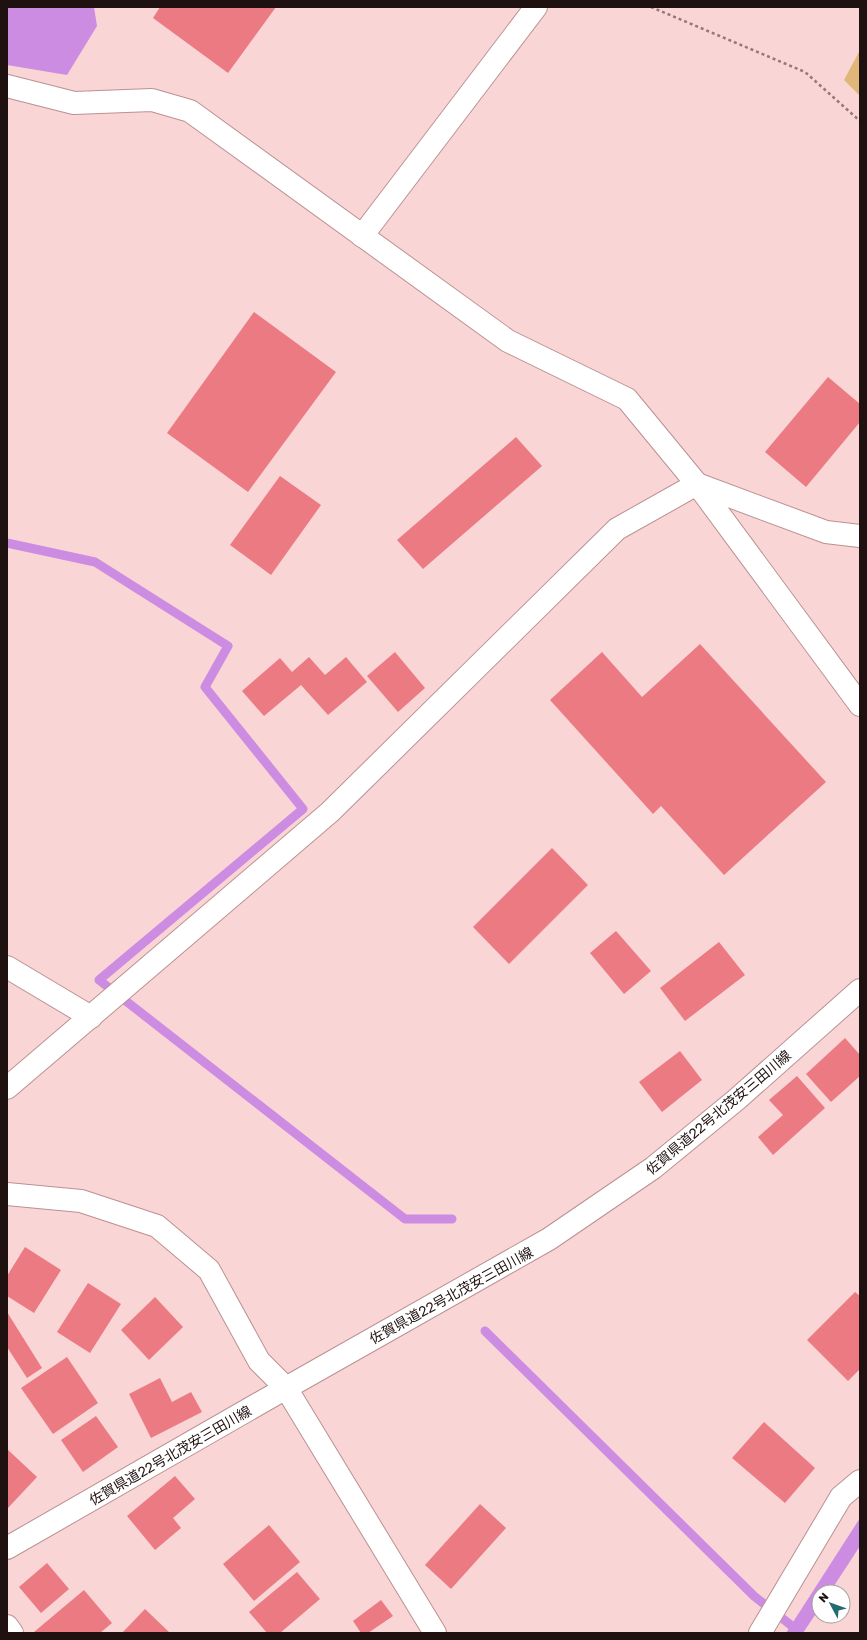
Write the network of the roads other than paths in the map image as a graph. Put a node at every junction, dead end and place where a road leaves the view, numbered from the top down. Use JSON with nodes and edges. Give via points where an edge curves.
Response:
{"nodes":[{"id":1,"x":536,"y":7,"type":"edge"},
{"id":2,"x":7,"y":86,"type":"edge"},
{"id":3,"x":362,"y":236,"type":"junction"},
{"id":4,"x":697,"y":484,"type":"junction"},
{"id":5,"x":860,"y":536,"type":"edge"},
{"id":6,"x":860,"y":705,"type":"edge"},
{"id":7,"x":7,"y":967,"type":"edge"},
{"id":8,"x":860,"y":990,"type":"edge"},
{"id":9,"x":91,"y":1017,"type":"junction"},
{"id":10,"x":7,"y":1088,"type":"edge"},
{"id":11,"x":7,"y":1194,"type":"edge"},
{"id":12,"x":286,"y":1388,"type":"junction"},
{"id":13,"x":860,"y":1481,"type":"edge"},
{"id":14,"x":7,"y":1548,"type":"edge"},
{"id":15,"x":7,"y":1626,"type":"edge"},
{"id":16,"x":763,"y":1628,"type":"edge"},
{"id":17,"x":12,"y":1633,"type":"edge"},
{"id":18,"x":435,"y":1633,"type":"edge"}],
"edges":[{"from":1,"to":3,"type":"street"},
{"from":2,"to":3,"type":"street","via":[[74,103],[152,100],[190,111]]},
{"from":3,"to":4,"type":"street","via":[[508,340],[627,399]]},
{"from":4,"to":5,"type":"street","via":[[826,532]]},
{"from":4,"to":6,"type":"street"},
{"from":4,"to":9,"type":"street","via":[[617,529],[330,812]]},
{"from":7,"to":9,"type":"street"},
{"from":8,"to":12,"type":"street","name":"佐賀県道22号北茂安三田川線","via":[[736,1100],[653,1168],[549,1239]]},
{"from":9,"to":10,"type":"street"},
{"from":11,"to":12,"type":"street","via":[[81,1201],[157,1226],[209,1270],[258,1361]]},
{"from":12,"to":14,"type":"street","name":"佐賀県道22号北茂安三田川線"},
{"from":12,"to":18,"type":"street"},
{"from":13,"to":16,"type":"street","via":[[841,1497]]},
{"from":15,"to":17,"type":"street"}]}
